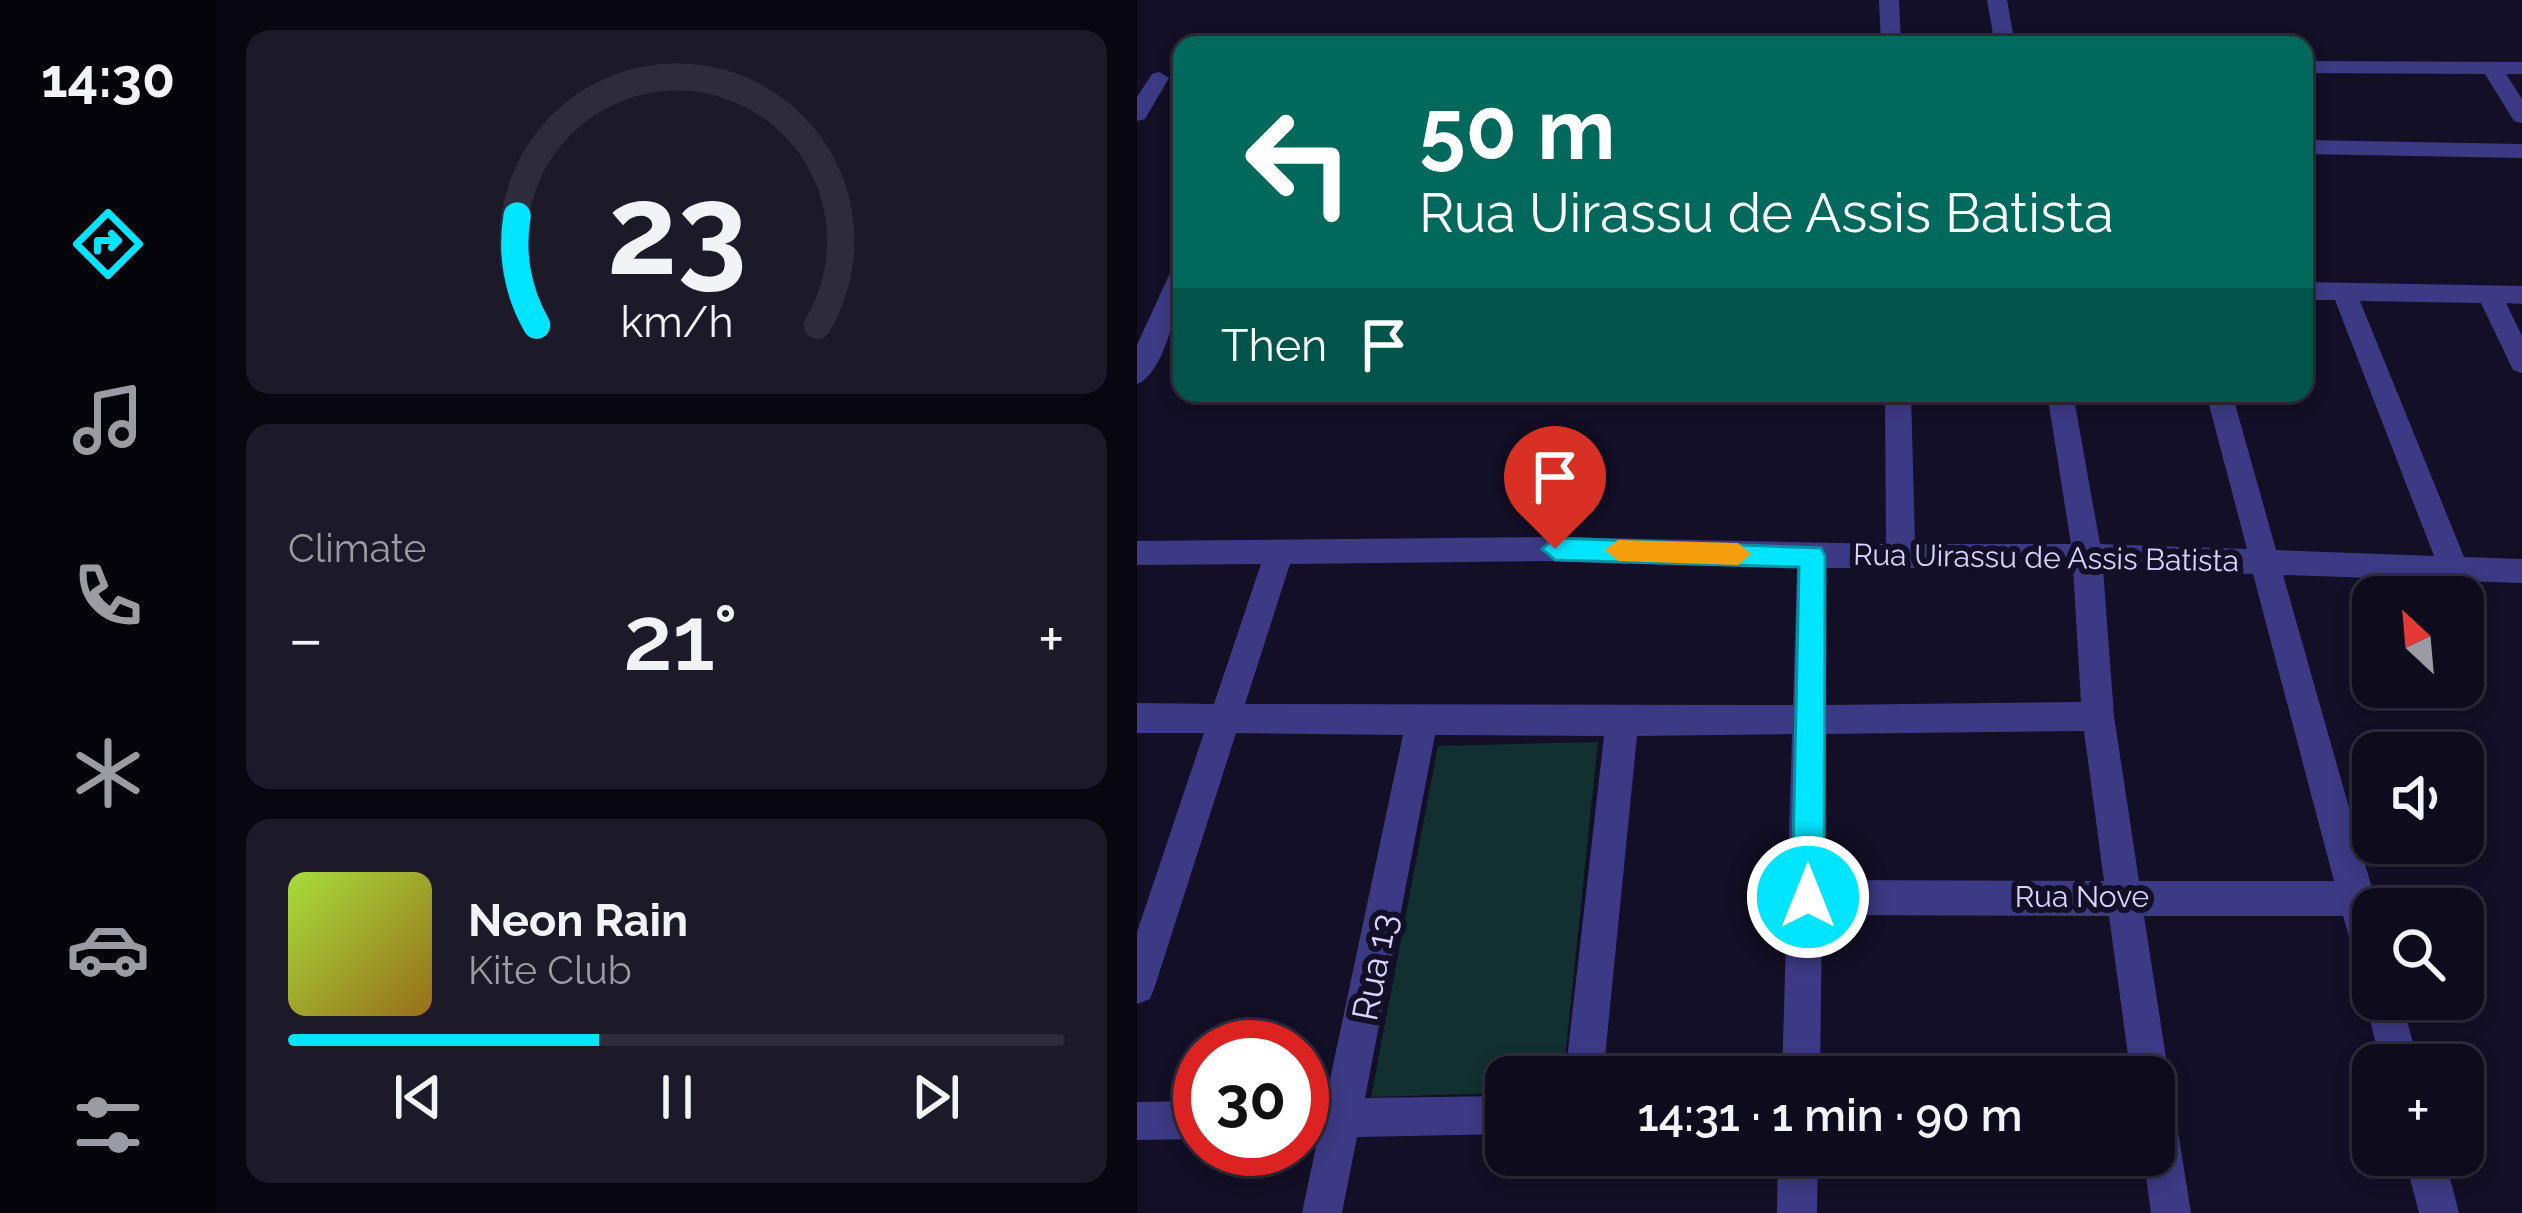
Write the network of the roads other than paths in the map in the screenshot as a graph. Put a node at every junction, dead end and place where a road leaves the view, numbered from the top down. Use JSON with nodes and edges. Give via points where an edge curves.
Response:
{"nodes":[{"id":1,"x":1889,"y":0,"type":"edge"},
{"id":2,"x":1997,"y":0,"type":"edge"},
{"id":3,"x":1891,"y":36,"type":"edge"},
{"id":4,"x":2003,"y":36,"type":"edge"},
{"id":5,"x":2313,"y":67,"type":"edge"},
{"id":6,"x":2492,"y":68,"type":"junction"},
{"id":7,"x":2522,"y":68,"type":"edge"},
{"id":8,"x":1159,"y":78,"type":"dead end"},
{"id":9,"x":1137,"y":114,"type":"edge"},
{"id":10,"x":2522,"y":116,"type":"edge"},
{"id":11,"x":2313,"y":146,"type":"edge"},
{"id":12,"x":2522,"y":152,"type":"edge"},
{"id":13,"x":2313,"y":292,"type":"edge"},
{"id":14,"x":1173,"y":294,"type":"edge"},
{"id":15,"x":2345,"y":294,"type":"junction"},
{"id":16,"x":2490,"y":295,"type":"junction"},
{"id":17,"x":2522,"y":295,"type":"edge"},
{"id":18,"x":2522,"y":363,"type":"edge"},
{"id":19,"x":1137,"y":374,"type":"edge"},
{"id":20,"x":1897,"y":402,"type":"edge"},
{"id":21,"x":2061,"y":402,"type":"edge"},
{"id":22,"x":2221,"y":402,"type":"edge"},
{"id":23,"x":1137,"y":553,"type":"edge"},
{"id":24,"x":1901,"y":553,"type":"junction"},
{"id":25,"x":1279,"y":554,"type":"junction"},
{"id":26,"x":1812,"y":556,"type":"junction"},
{"id":27,"x":2087,"y":556,"type":"junction"},
{"id":28,"x":2262,"y":561,"type":"junction"},
{"id":29,"x":2455,"y":569,"type":"junction"},
{"id":30,"x":2522,"y":571,"type":"edge"},
{"id":31,"x":2098,"y":716,"type":"junction"},
{"id":32,"x":1137,"y":718,"type":"edge"},
{"id":33,"x":1225,"y":718,"type":"junction"},
{"id":34,"x":1808,"y":719,"type":"junction"},
{"id":35,"x":1422,"y":720,"type":"junction"},
{"id":36,"x":1622,"y":722,"type":"junction"},
{"id":37,"x":2354,"y":888,"type":"edge"},
{"id":38,"x":1152,"y":896,"type":"edge"},
{"id":39,"x":2123,"y":896,"type":"junction"},
{"id":40,"x":1808,"y":897,"type":"junction"},
{"id":41,"x":2352,"y":899,"type":"edge"},
{"id":42,"x":1137,"y":986,"type":"edge"},
{"id":43,"x":1586,"y":1056,"type":"edge"},
{"id":44,"x":1802,"y":1056,"type":"edge"},
{"id":45,"x":2147,"y":1056,"type":"edge"},
{"id":46,"x":1485,"y":1115,"type":"edge"},
{"id":47,"x":1329,"y":1117,"type":"edge"},
{"id":48,"x":1344,"y":1117,"type":"junction"},
{"id":49,"x":1173,"y":1120,"type":"edge"},
{"id":50,"x":1137,"y":1121,"type":"edge"},
{"id":51,"x":1798,"y":1176,"type":"edge"},
{"id":52,"x":2165,"y":1176,"type":"edge"},
{"id":53,"x":2429,"y":1176,"type":"edge"},
{"id":54,"x":1322,"y":1213,"type":"edge"},
{"id":55,"x":1797,"y":1213,"type":"edge"},
{"id":56,"x":2171,"y":1213,"type":"edge"},
{"id":57,"x":2439,"y":1213,"type":"edge"}],
"edges":[{"from":1,"to":3,"type":"street"},
{"from":2,"to":4,"type":"street"},
{"from":5,"to":6,"type":"street"},
{"from":6,"to":7,"type":"street"},
{"from":6,"to":10,"type":"street"},
{"from":8,"to":9,"type":"street"},
{"from":11,"to":12,"type":"street"},
{"from":13,"to":15,"type":"street"},
{"from":14,"to":19,"type":"street"},
{"from":15,"to":16,"type":"street"},
{"from":15,"to":29,"type":"street"},
{"from":16,"to":17,"type":"street"},
{"from":16,"to":18,"type":"street"},
{"from":20,"to":24,"type":"street"},
{"from":21,"to":27,"type":"street"},
{"from":22,"to":28,"type":"street"},
{"from":23,"to":25,"type":"street","name":"Rua Uirassu de Assis Batista"},
{"from":24,"to":26,"type":"street","name":"Rua Uirassu de Assis Batista"},
{"from":24,"to":27,"type":"street","name":"Rua Uirassu de Assis Batista"},
{"from":25,"to":26,"type":"street","name":"Rua Uirassu de Assis Batista","via":[[1555,549]]},
{"from":25,"to":33,"type":"street"},
{"from":26,"to":34,"type":"street"},
{"from":27,"to":28,"type":"street","name":"Rua Uirassu de Assis Batista"},
{"from":27,"to":31,"type":"street"},
{"from":28,"to":29,"type":"street","name":"Rua Uirassu de Assis Batista"},
{"from":28,"to":37,"type":"street"},
{"from":29,"to":30,"type":"street","name":"Rua Uirassu de Assis Batista"},
{"from":31,"to":34,"type":"street"},
{"from":31,"to":39,"type":"street"},
{"from":32,"to":33,"type":"street"},
{"from":33,"to":35,"type":"street"},
{"from":33,"to":38,"type":"street"},
{"from":34,"to":36,"type":"street"},
{"from":34,"to":40,"type":"street"},
{"from":35,"to":36,"type":"street"},
{"from":35,"to":48,"type":"street","name":"Rua 13"},
{"from":36,"to":43,"type":"street"},
{"from":38,"to":42,"type":"street"},
{"from":39,"to":40,"type":"street","name":"Rua Nove"},
{"from":39,"to":41,"type":"street","name":"Rua Nove"},
{"from":39,"to":45,"type":"street"},
{"from":40,"to":44,"type":"street"},
{"from":46,"to":48,"type":"street"},
{"from":47,"to":48,"type":"street"},
{"from":48,"to":54,"type":"street","name":"Rua 13"},
{"from":49,"to":50,"type":"street"},
{"from":51,"to":55,"type":"street"},
{"from":52,"to":56,"type":"street"},
{"from":53,"to":57,"type":"street"}]}
